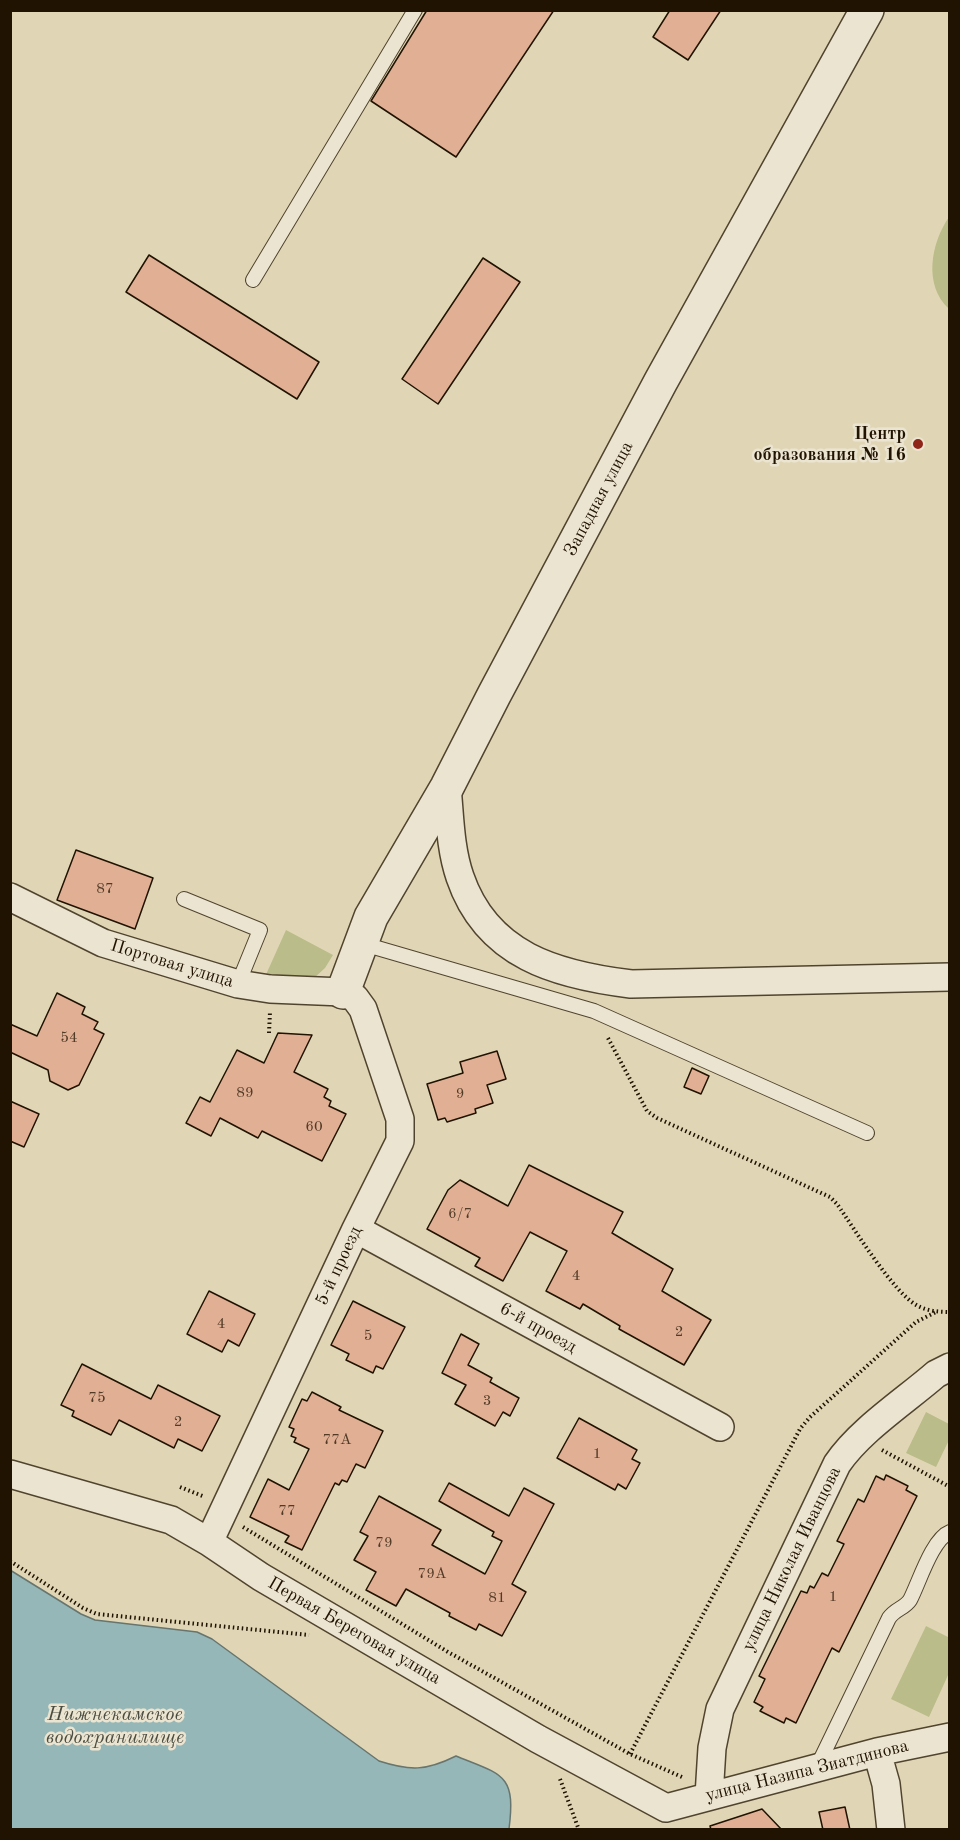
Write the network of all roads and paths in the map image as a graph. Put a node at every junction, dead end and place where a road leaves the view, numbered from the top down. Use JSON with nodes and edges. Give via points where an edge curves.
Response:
{"nodes":[{"id":1,"x":415,"y":10,"type":"edge"},
{"id":2,"x":867,"y":10,"type":"edge"},
{"id":3,"x":253,"y":280,"type":"dead end"},
{"id":4,"x":447,"y":787,"type":"junction"},
{"id":5,"x":10,"y":897,"type":"edge"},
{"id":6,"x":184,"y":899,"type":"dead end"},
{"id":7,"x":360,"y":943,"type":"junction"},
{"id":8,"x":950,"y":977,"type":"edge"},
{"id":9,"x":238,"y":984,"type":"junction"},
{"id":10,"x":343,"y":992,"type":"junction"},
{"id":11,"x":601,"y":1032,"type":"dead end"},
{"id":12,"x":867,"y":1133,"type":"dead end"},
{"id":13,"x":356,"y":1228,"type":"junction"},
{"id":14,"x":936,"y":1312,"type":"junction"},
{"id":15,"x":950,"y":1312,"type":"edge"},
{"id":16,"x":950,"y":1367,"type":"edge"},
{"id":17,"x":720,"y":1427,"type":"dead end"},
{"id":18,"x":860,"y":1438,"type":"junction"},
{"id":19,"x":10,"y":1474,"type":"edge"},
{"id":20,"x":180,"y":1487,"type":"dead end"},
{"id":21,"x":950,"y":1487,"type":"edge"},
{"id":22,"x":221,"y":1513,"type":"junction"},
{"id":23,"x":950,"y":1532,"type":"edge"},
{"id":24,"x":209,"y":1542,"type":"junction"},
{"id":25,"x":10,"y":1561,"type":"edge"},
{"id":26,"x":314,"y":1628,"type":"dead end"},
{"id":27,"x":950,"y":1737,"type":"edge"},
{"id":28,"x":538,"y":1739,"type":"junction"},
{"id":29,"x":877,"y":1752,"type":"junction"},
{"id":30,"x":630,"y":1754,"type":"junction"},
{"id":31,"x":817,"y":1767,"type":"junction"},
{"id":32,"x":709,"y":1789,"type":"junction"},
{"id":33,"x":666,"y":1819,"type":"edge"},
{"id":34,"x":579,"y":1830,"type":"edge"},
{"id":35,"x":891,"y":1830,"type":"edge"}],
"edges":[{"from":1,"to":3,"type":"lane"},
{"from":2,"to":4,"type":"street","name":"Западная улица","via":[[662,381]]},
{"from":4,"to":7,"type":"street","name":"Западная улица","via":[[371,916]]},
{"from":4,"to":8,"type":"street","via":[[460,877],[478,914],[498,938],[561,971],[631,984]]},
{"from":5,"to":9,"type":"street","name":"Портовая улица","via":[[103,943]]},
{"from":6,"to":9,"type":"lane","via":[[260,930]]},
{"from":7,"to":10,"type":"street","name":"Западная улица"},
{"from":7,"to":12,"type":"lane","via":[[594,1011]]},
{"from":9,"to":10,"type":"street","name":"Портовая улица"},
{"from":10,"to":13,"type":"street","name":"5-й проезд","via":[[355,998],[363,1009],[400,1119],[400,1142]]},
{"from":11,"to":14,"type":"path","via":[[608,1038],[647,1111],[830,1197],[901,1293],[918,1306]]},
{"from":13,"to":17,"type":"street","name":"6-й проезд"},
{"from":13,"to":22,"type":"street","name":"5-й проезд"},
{"from":14,"to":15,"type":"path"},
{"from":14,"to":30,"type":"path","via":[[916,1322],[800,1430]]},
{"from":16,"to":18,"type":"street","name":"улица Николая Иванцова","via":[[936,1374]]},
{"from":18,"to":21,"type":"path"},
{"from":18,"to":32,"type":"street","name":"улица Николая Иванцова","via":[[837,1464],[725,1698],[714,1732]]},
{"from":19,"to":24,"type":"street","name":"Первая Береговая улица","via":[[171,1520]]},
{"from":20,"to":22,"type":"path","via":[[211,1499]]},
{"from":22,"to":24,"type":"street","name":"5-й проезд"},
{"from":22,"to":30,"type":"path","via":[[448,1652]]},
{"from":23,"to":31,"type":"lane","via":[[939,1539],[908,1603],[889,1618]]},
{"from":24,"to":28,"type":"street","name":"Первая Береговая улица","via":[[261,1577]]},
{"from":25,"to":26,"type":"path","via":[[97,1614],[309,1635]]},
{"from":27,"to":29,"type":"street","name":"улица Назипа Зиатдинова"},
{"from":28,"to":33,"type":"street","name":"Первая Береговая улица"},
{"from":28,"to":34,"type":"path","via":[[561,1780]]},
{"from":29,"to":31,"type":"street","name":"улица Назипа Зиатдинова"},
{"from":29,"to":35,"type":"street","via":[[886,1784]]},
{"from":30,"to":32,"type":"path"},
{"from":31,"to":32,"type":"street","name":"улица Назипа Зиатдинова"},
{"from":32,"to":33,"type":"street","name":"улица Назипа Зиатдинова"}]}
